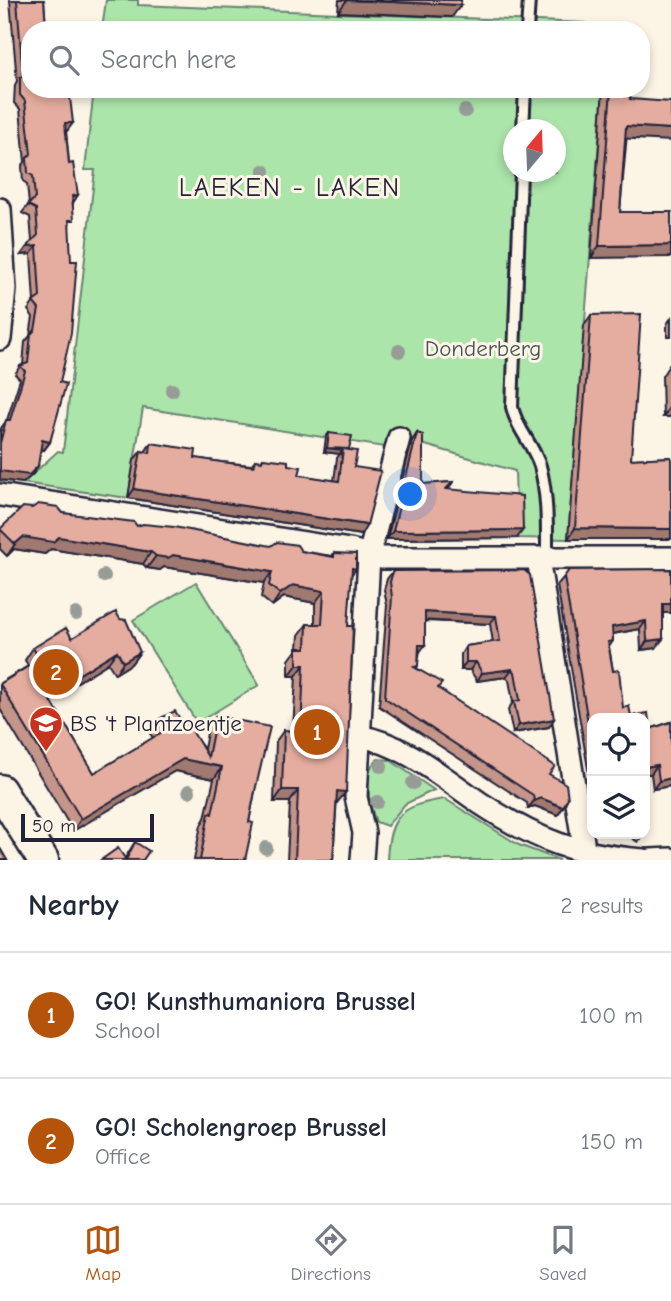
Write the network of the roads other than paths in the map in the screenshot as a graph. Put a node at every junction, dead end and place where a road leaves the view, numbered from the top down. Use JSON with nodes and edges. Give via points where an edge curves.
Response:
{"nodes":[{"id":1,"x":528,"y":0,"type":"edge"},
{"id":2,"x":527,"y":21,"type":"edge"},
{"id":3,"x":525,"y":98,"type":"edge"},
{"id":4,"x":524,"y":119,"type":"edge"},
{"id":5,"x":521,"y":182,"type":"edge"},
{"id":6,"x":0,"y":209,"type":"edge"},
{"id":7,"x":0,"y":339,"type":"edge"},
{"id":8,"x":399,"y":438,"type":"dead end"},
{"id":9,"x":5,"y":501,"type":"edge"},
{"id":10,"x":369,"y":556,"type":"junction"},
{"id":11,"x":542,"y":558,"type":"junction"},
{"id":12,"x":671,"y":558,"type":"edge"},
{"id":13,"x":359,"y":736,"type":"junction"},
{"id":14,"x":0,"y":790,"type":"edge"},
{"id":15,"x":585,"y":854,"type":"junction"},
{"id":16,"x":671,"y":859,"type":"edge"},
{"id":17,"x":43,"y":860,"type":"edge"},
{"id":18,"x":362,"y":860,"type":"edge"},
{"id":19,"x":647,"y":860,"type":"edge"}],
"edges":[{"from":1,"to":2,"type":"lane"},
{"from":3,"to":4,"type":"lane"},
{"from":5,"to":11,"type":"lane","via":[[512,407],[516,424],[540,466],[547,505]]},
{"from":6,"to":7,"type":"street","via":[[5,289]]},
{"from":8,"to":10,"type":"street"},
{"from":9,"to":10,"type":"street"},
{"from":10,"to":11,"type":"street"},
{"from":10,"to":13,"type":"street"},
{"from":11,"to":12,"type":"street"},
{"from":11,"to":15,"type":"street"},
{"from":13,"to":15,"type":"street","via":[[399,748],[509,821],[553,844]]},
{"from":13,"to":18,"type":"street","via":[[355,806],[364,833]]},
{"from":14,"to":17,"type":"street"},
{"from":15,"to":19,"type":"street"},
{"from":16,"to":19,"type":"street"}]}
